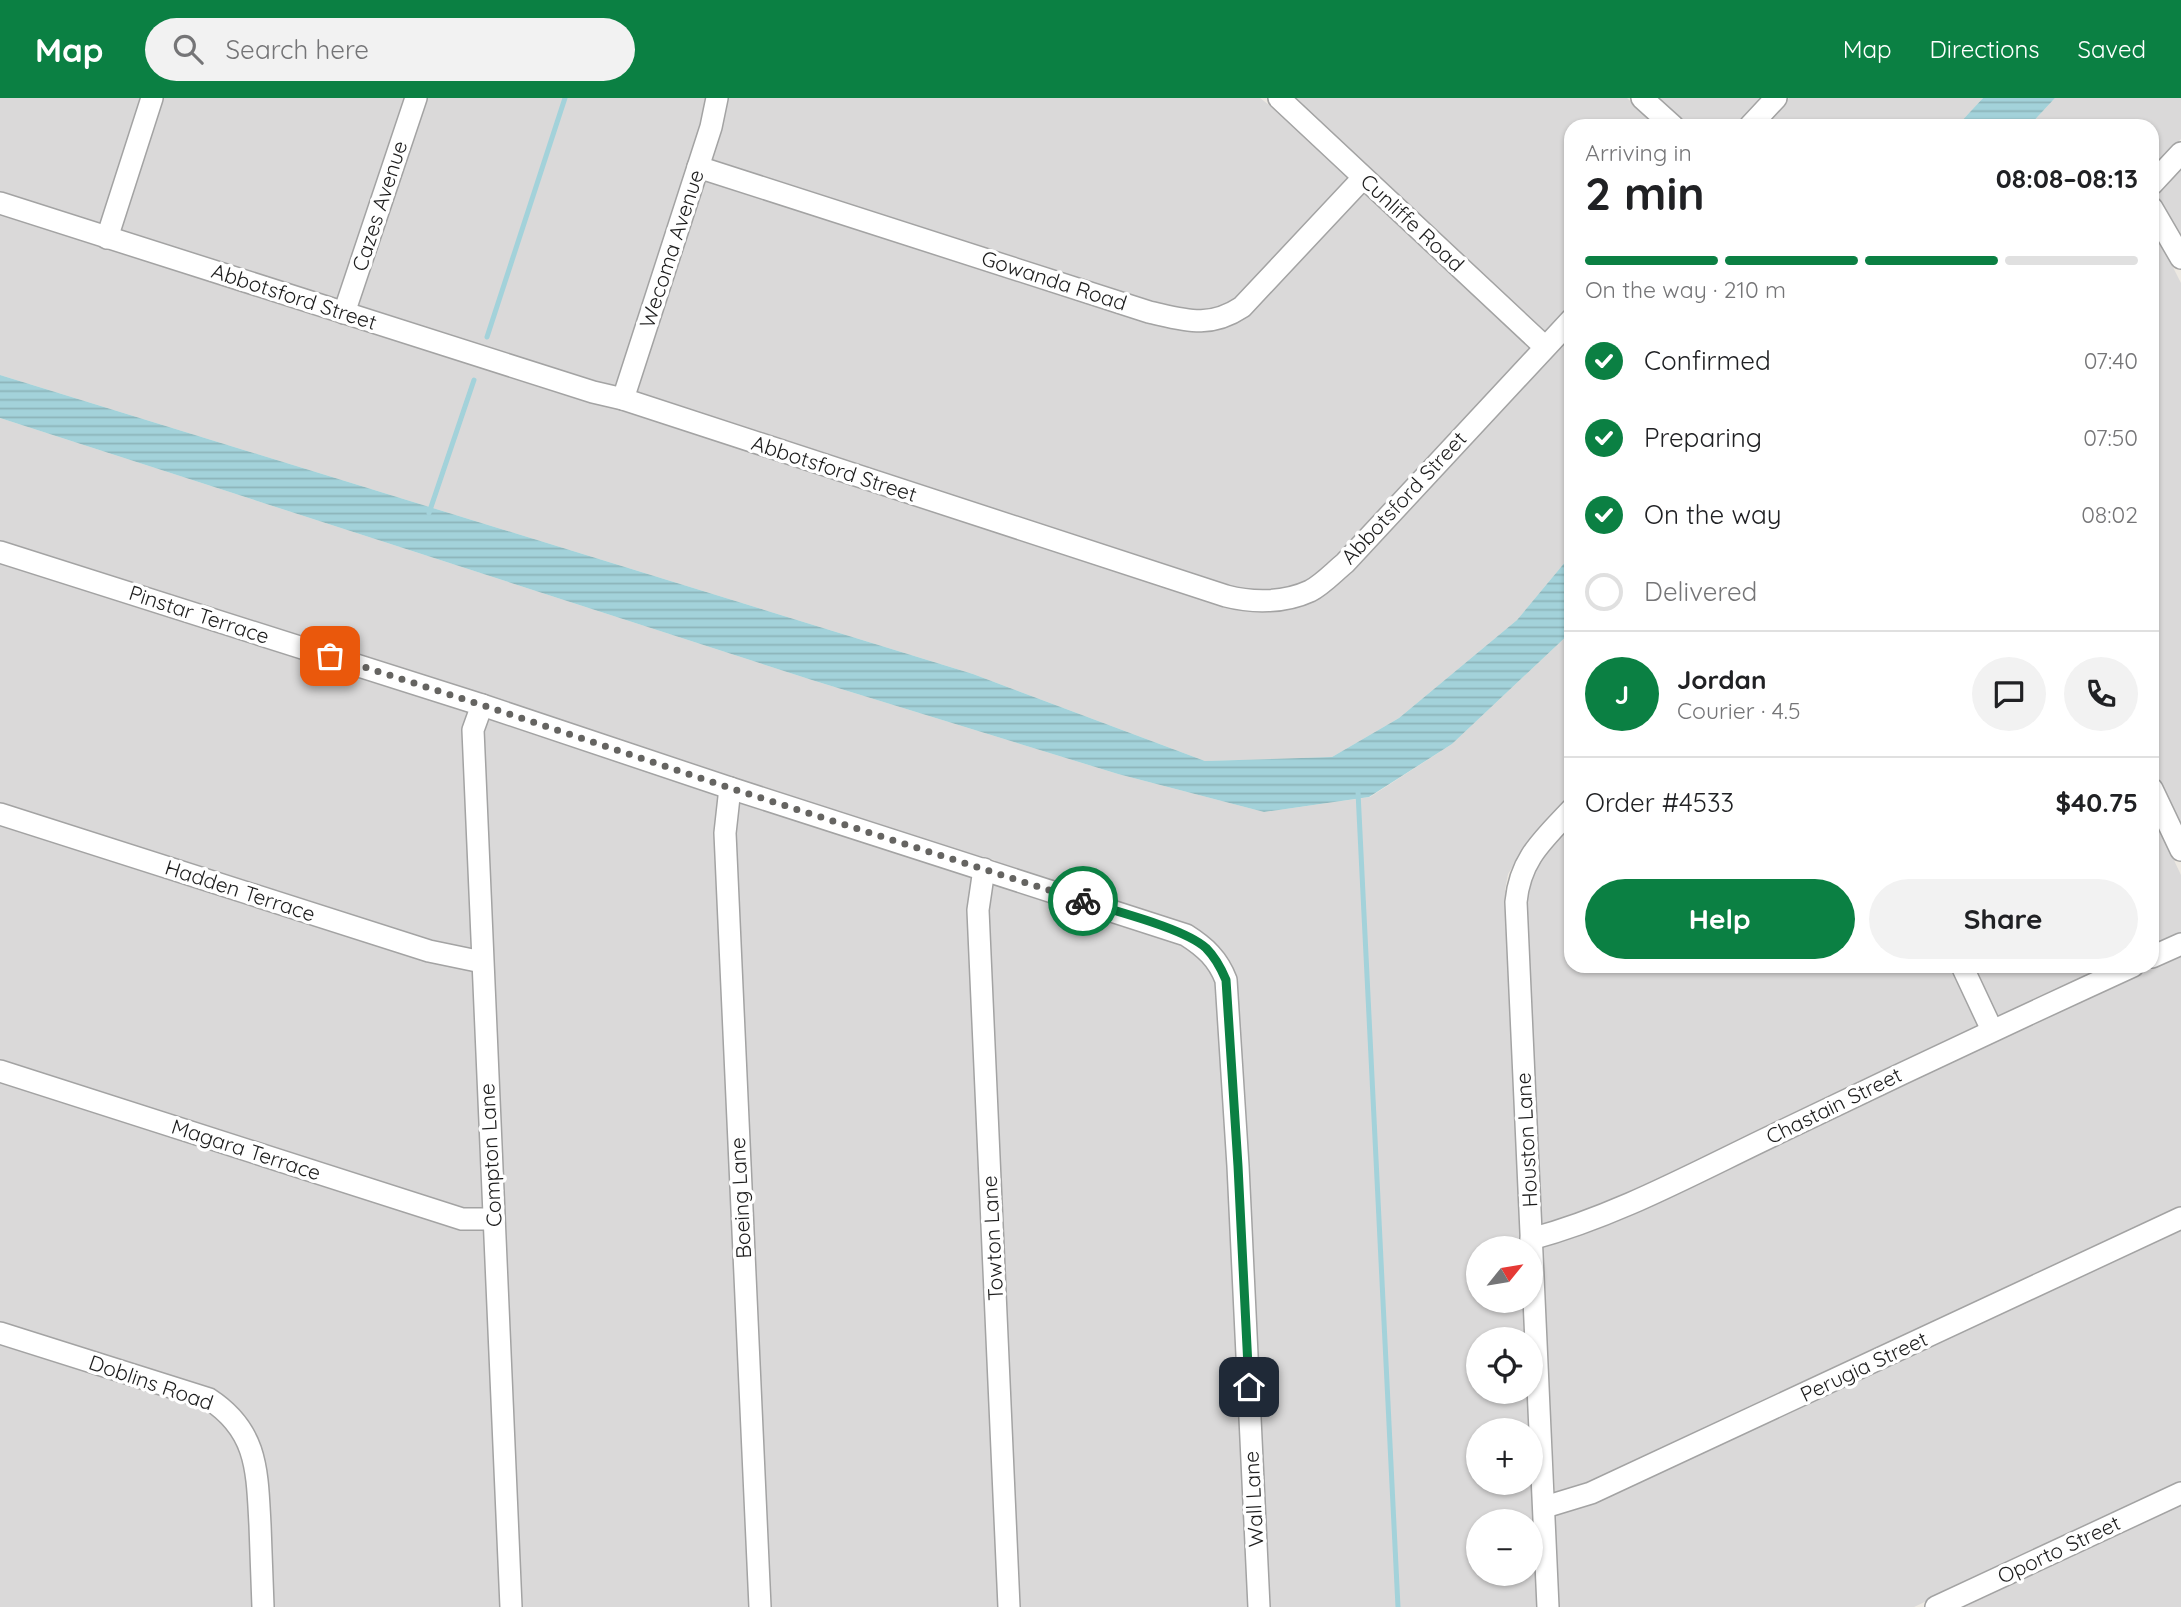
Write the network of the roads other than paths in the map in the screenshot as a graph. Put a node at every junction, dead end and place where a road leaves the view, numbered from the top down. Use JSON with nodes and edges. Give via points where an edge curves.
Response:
{"nodes":[{"id":1,"x":152,"y":98,"type":"edge"},
{"id":2,"x":416,"y":98,"type":"edge"},
{"id":3,"x":717,"y":98,"type":"edge"},
{"id":4,"x":1279,"y":98,"type":"edge"},
{"id":5,"x":1642,"y":98,"type":"edge"},
{"id":6,"x":1776,"y":98,"type":"edge"},
{"id":7,"x":1665,"y":119,"type":"edge"},
{"id":8,"x":1756,"y":119,"type":"edge"},
{"id":9,"x":2181,"y":153,"type":"edge"},
{"id":10,"x":698,"y":167,"type":"junction"},
{"id":11,"x":2159,"y":177,"type":"edge"},
{"id":12,"x":1363,"y":178,"type":"junction"},
{"id":13,"x":0,"y":203,"type":"edge"},
{"id":14,"x":2159,"y":220,"type":"edge"},
{"id":15,"x":107,"y":238,"type":"junction"},
{"id":16,"x":2181,"y":258,"type":"edge"},
{"id":17,"x":344,"y":313,"type":"junction"},
{"id":18,"x":1564,"y":327,"type":"edge"},
{"id":19,"x":1545,"y":347,"type":"junction"},
{"id":20,"x":623,"y":400,"type":"junction"},
{"id":21,"x":0,"y":552,"type":"edge"},
{"id":22,"x":482,"y":705,"type":"junction"},
{"id":23,"x":730,"y":788,"type":"junction"},
{"id":24,"x":2159,"y":804,"type":"edge"},
{"id":25,"x":0,"y":814,"type":"edge"},
{"id":26,"x":1564,"y":817,"type":"edge"},
{"id":27,"x":2181,"y":850,"type":"edge"},
{"id":28,"x":984,"y":869,"type":"junction"},
{"id":29,"x":2181,"y":944,"type":"edge"},
{"id":30,"x":2159,"y":954,"type":"edge"},
{"id":31,"x":482,"y":962,"type":"junction"},
{"id":32,"x":1223,"y":972,"type":"joint"},
{"id":33,"x":1965,"y":973,"type":"edge"},
{"id":34,"x":2118,"y":973,"type":"edge"},
{"id":35,"x":1992,"y":1030,"type":"junction"},
{"id":36,"x":0,"y":1071,"type":"edge"},
{"id":37,"x":2181,"y":1218,"type":"edge"},
{"id":38,"x":494,"y":1219,"type":"junction"},
{"id":39,"x":1531,"y":1236,"type":"edge"},
{"id":40,"x":1542,"y":1236,"type":"edge"},
{"id":41,"x":1535,"y":1313,"type":"edge"},
{"id":42,"x":0,"y":1333,"type":"edge"},
{"id":43,"x":2181,"y":1493,"type":"edge"},
{"id":44,"x":1545,"y":1507,"type":"junction"},
{"id":45,"x":263,"y":1607,"type":"edge"},
{"id":46,"x":511,"y":1607,"type":"edge"},
{"id":47,"x":760,"y":1607,"type":"edge"},
{"id":48,"x":1009,"y":1607,"type":"edge"},
{"id":49,"x":1259,"y":1607,"type":"edge"},
{"id":50,"x":1548,"y":1607,"type":"edge"},
{"id":51,"x":1936,"y":1607,"type":"edge"}],
"edges":[{"from":1,"to":15,"type":"street"},
{"from":2,"to":17,"type":"street","name":"Cazes Avenue"},
{"from":3,"to":10,"type":"street","name":"Wecoma Avenue"},
{"from":4,"to":12,"type":"street","name":"Cunliffe Road"},
{"from":5,"to":7,"type":"street"},
{"from":6,"to":8,"type":"street"},
{"from":9,"to":11,"type":"street"},
{"from":10,"to":12,"type":"street","name":"Gowanda Road","via":[[1149,312],[1194,322],[1213,321],[1242,307]]},
{"from":10,"to":20,"type":"street","name":"Wecoma Avenue"},
{"from":12,"to":19,"type":"street","name":"Cunliffe Road"},
{"from":13,"to":15,"type":"street","name":"Abbotsford Street"},
{"from":14,"to":16,"type":"street"},
{"from":15,"to":17,"type":"street","name":"Abbotsford Street"},
{"from":17,"to":20,"type":"street","name":"Abbotsford Street"},
{"from":18,"to":19,"type":"street","name":"Abbotsford Street"},
{"from":19,"to":20,"type":"street","name":"Abbotsford Street","via":[[1345,563],[1312,590],[1261,601],[1226,596]]},
{"from":21,"to":22,"type":"street","name":"Pinstar Terrace"},
{"from":22,"to":23,"type":"street","name":"Pinstar Terrace"},
{"from":22,"to":31,"type":"street","name":"Compton Lane","via":[[472,730]]},
{"from":23,"to":28,"type":"street","name":"Pinstar Terrace"},
{"from":23,"to":47,"type":"street","name":"Boeing Lane","via":[[725,833]]},
{"from":24,"to":27,"type":"street"},
{"from":25,"to":31,"type":"street","name":"Hadden Terrace","via":[[429,951]]},
{"from":26,"to":39,"type":"street","name":"Houston Lane","via":[[1524,865],[1516,902]]},
{"from":28,"to":32,"type":"street","name":"Pinstar Terrace","via":[[1186,935],[1205,947]]},
{"from":28,"to":48,"type":"street","name":"Towton Lane","via":[[978,910]]},
{"from":29,"to":30,"type":"street"},
{"from":31,"to":38,"type":"street","name":"Compton Lane"},
{"from":32,"to":49,"type":"street","name":"Wall Lane","via":[[1238,1166]]},
{"from":33,"to":35,"type":"street"},
{"from":34,"to":35,"type":"street","name":"Chastain Street"},
{"from":35,"to":40,"type":"street","name":"Chastain Street","via":[[1644,1197]]},
{"from":36,"to":38,"type":"street","name":"Magara Terrace","via":[[463,1219]]},
{"from":37,"to":44,"type":"street","name":"Perugia Street","via":[[1604,1488]]},
{"from":38,"to":46,"type":"street","name":"Compton Lane"},
{"from":41,"to":44,"type":"street","name":"Houston Lane"},
{"from":42,"to":45,"type":"street","name":"Doblins Road","via":[[209,1399],[225,1409],[251,1447],[258,1477]]},
{"from":43,"to":51,"type":"street","name":"Oporto Street"},
{"from":44,"to":50,"type":"street","name":"Houston Lane"}]}
